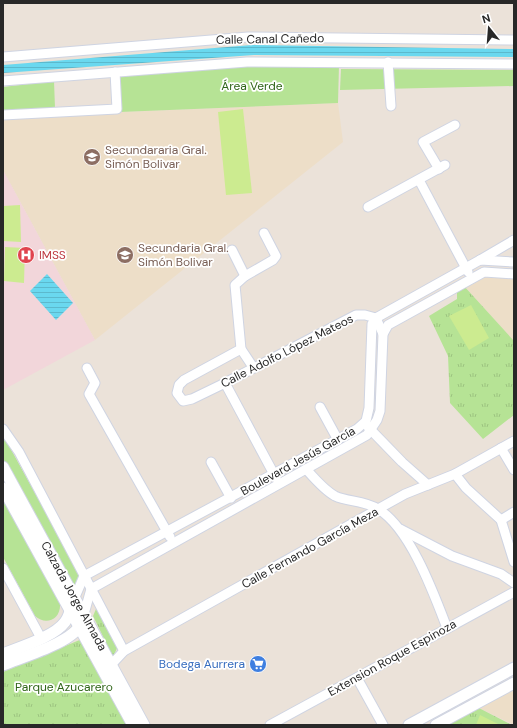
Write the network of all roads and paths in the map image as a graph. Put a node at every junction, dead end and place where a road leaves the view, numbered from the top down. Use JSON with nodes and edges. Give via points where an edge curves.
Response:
{"nodes":[{"id":1,"x":514,"y":40,"type":"edge"},
{"id":2,"x":3,"y":57,"type":"edge"},
{"id":3,"x":388,"y":62,"type":"junction"},
{"id":4,"x":514,"y":64,"type":"edge"},
{"id":5,"x":115,"y":72,"type":"junction"},
{"id":6,"x":3,"y":81,"type":"edge"},
{"id":7,"x":391,"y":106,"type":"dead end"},
{"id":8,"x":3,"y":115,"type":"edge"},
{"id":9,"x":455,"y":125,"type":"dead end"},
{"id":10,"x":419,"y":180,"type":"junction"},
{"id":11,"x":368,"y":207,"type":"dead end"},
{"id":12,"x":264,"y":233,"type":"dead end"},
{"id":13,"x":514,"y":240,"type":"edge"},
{"id":14,"x":232,"y":250,"type":"dead end"},
{"id":15,"x":480,"y":260,"type":"junction"},
{"id":16,"x":514,"y":262,"type":"edge"},
{"id":17,"x":465,"y":268,"type":"junction"},
{"id":18,"x":514,"y":274,"type":"edge"},
{"id":19,"x":245,"y":276,"type":"junction"},
{"id":20,"x":471,"y":278,"type":"junction"},
{"id":21,"x":376,"y":318,"type":"junction"},
{"id":22,"x":383,"y":334,"type":"junction"},
{"id":23,"x":241,"y":349,"type":"junction"},
{"id":24,"x":253,"y":367,"type":"junction"},
{"id":25,"x":87,"y":368,"type":"dead end"},
{"id":26,"x":225,"y":383,"type":"junction"},
{"id":27,"x":320,"y":407,"type":"dead end"},
{"id":28,"x":364,"y":424,"type":"junction"},
{"id":29,"x":3,"y":429,"type":"edge"},
{"id":30,"x":371,"y":430,"type":"junction"},
{"id":31,"x":338,"y":440,"type":"junction"},
{"id":32,"x":514,"y":441,"type":"edge"},
{"id":33,"x":502,"y":448,"type":"junction"},
{"id":34,"x":211,"y":462,"type":"dead end"},
{"id":35,"x":3,"y":467,"type":"edge"},
{"id":36,"x":306,"y":469,"type":"junction"},
{"id":37,"x":514,"y":470,"type":"edge"},
{"id":38,"x":274,"y":474,"type":"junction"},
{"id":39,"x":455,"y":474,"type":"junction"},
{"id":40,"x":280,"y":484,"type":"junction"},
{"id":41,"x":428,"y":485,"type":"junction"},
{"id":42,"x":3,"y":488,"type":"edge"},
{"id":43,"x":231,"y":498,"type":"junction"},
{"id":44,"x":379,"y":509,"type":"junction"},
{"id":45,"x":514,"y":512,"type":"edge"},
{"id":46,"x":501,"y":520,"type":"junction"},
{"id":47,"x":400,"y":529,"type":"junction"},
{"id":48,"x":167,"y":532,"type":"junction"},
{"id":49,"x":174,"y":543,"type":"junction"},
{"id":50,"x":514,"y":562,"type":"edge"},
{"id":51,"x":3,"y":569,"type":"edge"},
{"id":52,"x":84,"y":576,"type":"junction"},
{"id":53,"x":514,"y":583,"type":"edge"},
{"id":54,"x":91,"y":589,"type":"junction"},
{"id":55,"x":514,"y":592,"type":"edge"},
{"id":56,"x":75,"y":597,"type":"junction"},
{"id":57,"x":70,"y":611,"type":"junction"},
{"id":58,"x":84,"y":614,"type":"junction"},
{"id":59,"x":447,"y":628,"type":"junction"},
{"id":60,"x":80,"y":629,"type":"junction"},
{"id":61,"x":41,"y":638,"type":"junction"},
{"id":62,"x":124,"y":652,"type":"junction"},
{"id":63,"x":3,"y":654,"type":"edge"},
{"id":64,"x":3,"y":665,"type":"edge"},
{"id":65,"x":111,"y":665,"type":"junction"},
{"id":66,"x":514,"y":668,"type":"edge"},
{"id":67,"x":357,"y":678,"type":"junction"},
{"id":68,"x":514,"y":683,"type":"edge"},
{"id":69,"x":133,"y":725,"type":"edge"},
{"id":70,"x":144,"y":725,"type":"edge"},
{"id":71,"x":270,"y":725,"type":"edge"},
{"id":72,"x":383,"y":725,"type":"edge"},
{"id":73,"x":409,"y":725,"type":"edge"},
{"id":74,"x":436,"y":725,"type":"edge"}],
"edges":[{"from":1,"to":2,"type":"street","name":"Calle Canal Cañedo","via":[[248,37]]},
{"from":3,"to":4,"type":"street"},
{"from":3,"to":5,"type":"street","via":[[247,62]]},
{"from":3,"to":7,"type":"street"},
{"from":5,"to":6,"type":"street"},
{"from":5,"to":8,"type":"street","via":[[117,109]]},
{"from":9,"to":10,"type":"street","via":[[423,142],[442,167]]},
{"from":10,"to":11,"type":"street"},
{"from":10,"to":17,"type":"street"},
{"from":12,"to":19,"type":"street","via":[[276,256],[274,260]]},
{"from":13,"to":15,"type":"street"},
{"from":14,"to":19,"type":"street"},
{"from":15,"to":16,"type":"street"},
{"from":15,"to":17,"type":"street"},
{"from":17,"to":20,"type":"street"},
{"from":17,"to":21,"type":"street"},
{"from":18,"to":20,"type":"street","via":[[484,272]]},
{"from":19,"to":23,"type":"street","via":[[235,285]]},
{"from":20,"to":22,"type":"street","via":[[388,325]]},
{"from":21,"to":22,"type":"street"},
{"from":21,"to":24,"type":"street","name":"Calle Adolfo López Mateos","via":[[356,315]]},
{"from":21,"to":28,"type":"street","name":"Boulevard Jesús García","via":[[372,324],[369,408]]},
{"from":22,"to":30,"type":"street","name":"Boulevard Jesús García","via":[[380,411]]},
{"from":23,"to":24,"type":"street"},
{"from":23,"to":26,"type":"street","name":"Calle Adolfo López Mateos","via":[[181,383],[177,393],[183,401]]},
{"from":24,"to":26,"type":"street","name":"Calle Adolfo López Mateos"},
{"from":25,"to":48,"type":"street","via":[[95,383],[89,394]]},
{"from":26,"to":38,"type":"street"},
{"from":27,"to":31,"type":"street"},
{"from":28,"to":30,"type":"street"},
{"from":28,"to":31,"type":"street","name":"Boulevard Jesús García"},
{"from":29,"to":52,"type":"street","via":[[19,452]]},
{"from":30,"to":36,"type":"street","name":"Boulevard Jesús García","via":[[367,435]]},
{"from":30,"to":41,"type":"street"},
{"from":31,"to":38,"type":"street","name":"Boulevard Jesús García"},
{"from":32,"to":33,"type":"street","name":"Calle Fernando García Meza"},
{"from":33,"to":37,"type":"street"},
{"from":33,"to":39,"type":"street","name":"Calle Fernando García Meza"},
{"from":34,"to":43,"type":"street"},
{"from":35,"to":56,"type":"street","name":"Calzada Jorge Almada"},
{"from":36,"to":40,"type":"street","name":"Boulevard Jesús García"},
{"from":36,"to":44,"type":"street","via":[[317,482],[336,496],[365,502]]},
{"from":38,"to":40,"type":"street"},
{"from":38,"to":43,"type":"street","name":"Boulevard Jesús García"},
{"from":39,"to":41,"type":"street","name":"Calle Fernando García Meza"},
{"from":39,"to":46,"type":"street","via":[[466,488]]},
{"from":40,"to":49,"type":"street","name":"Boulevard Jesús García"},
{"from":41,"to":44,"type":"street","name":"Calle Fernando García Meza","via":[[405,494]]},
{"from":42,"to":57,"type":"street","name":"Calzada Jorge Almada"},
{"from":43,"to":48,"type":"street","name":"Boulevard Jesús García"},
{"from":44,"to":47,"type":"street"},
{"from":44,"to":62,"type":"street","name":"Calle Fernando García Meza"},
{"from":45,"to":46,"type":"street"},
{"from":46,"to":50,"type":"street"},
{"from":47,"to":53,"type":"street","via":[[452,556],[501,574]]},
{"from":47,"to":59,"type":"street","via":[[421,568]]},
{"from":48,"to":49,"type":"street"},
{"from":48,"to":52,"type":"street","name":"Boulevard Jesús García"},
{"from":49,"to":54,"type":"street","name":"Boulevard Jesús García"},
{"from":51,"to":61,"type":"street"},
{"from":52,"to":54,"type":"street"},
{"from":52,"to":56,"type":"street"},
{"from":54,"to":58,"type":"street"},
{"from":54,"to":62,"type":"street"},
{"from":55,"to":59,"type":"street","name":"Extension Roque Espinoza"},
{"from":56,"to":57,"type":"street"},
{"from":56,"to":58,"type":"street","name":"Calzada Jorge Almada"},
{"from":57,"to":60,"type":"street","name":"Calzada Jorge Almada"},
{"from":57,"to":61,"type":"street","via":[[63,624]]},
{"from":58,"to":60,"type":"street"},
{"from":58,"to":65,"type":"street","name":"Calzada Jorge Almada"},
{"from":59,"to":67,"type":"street","name":"Extension Roque Espinoza"},
{"from":60,"to":64,"type":"street","via":[[68,638]]},
{"from":60,"to":69,"type":"street","name":"Calzada Jorge Almada"},
{"from":61,"to":63,"type":"street"},
{"from":62,"to":65,"type":"street","name":"Calle Fernando García Meza"},
{"from":65,"to":70,"type":"street","name":"Calzada Jorge Almada"},
{"from":66,"to":73,"type":"street"},
{"from":67,"to":71,"type":"street","name":"Extension Roque Espinoza"},
{"from":67,"to":72,"type":"street"},
{"from":68,"to":74,"type":"street"}]}
